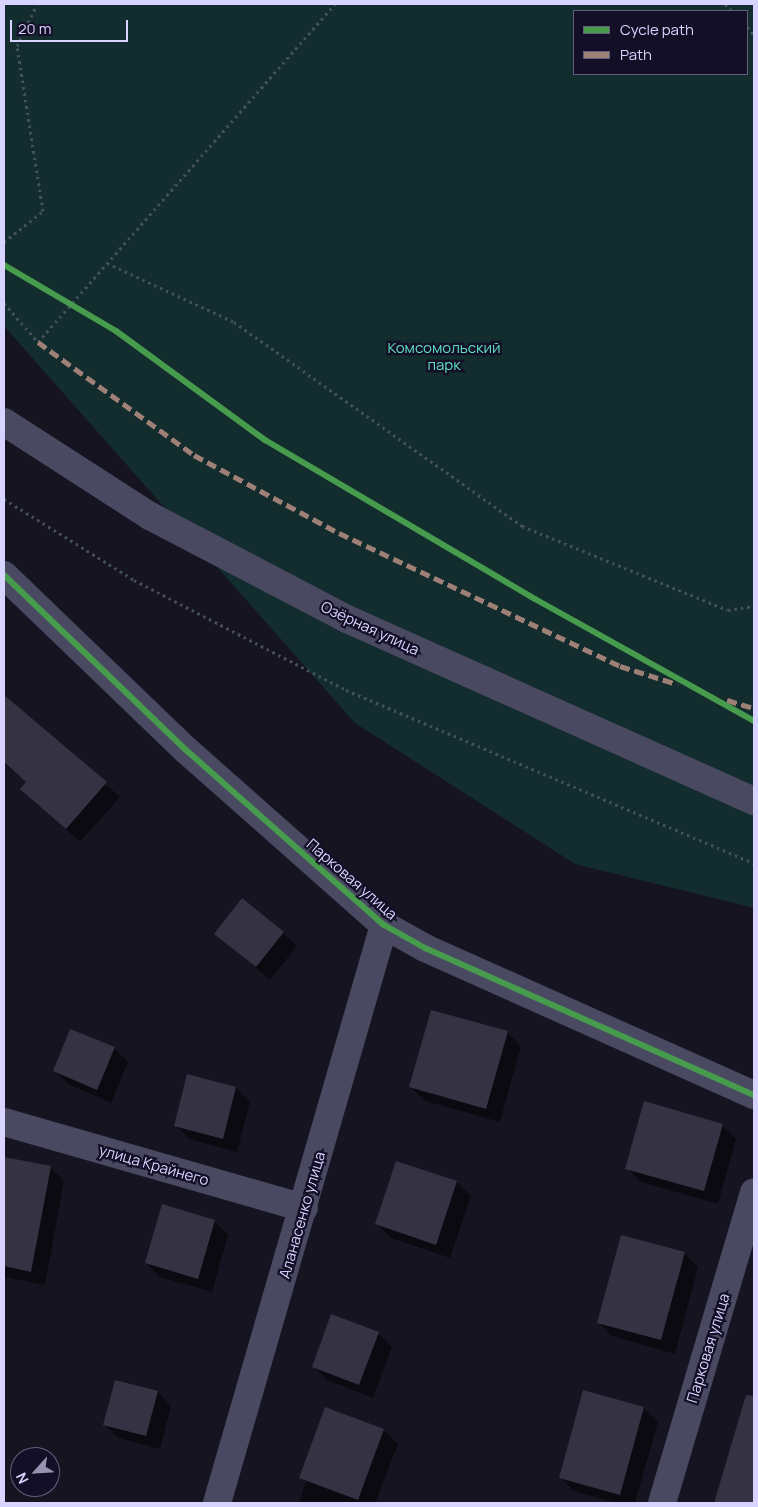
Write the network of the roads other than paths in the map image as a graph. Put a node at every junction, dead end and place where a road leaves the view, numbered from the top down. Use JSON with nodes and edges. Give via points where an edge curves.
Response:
{"nodes":[{"id":1,"x":4,"y":422,"type":"edge"},
{"id":2,"x":4,"y":575,"type":"edge"},
{"id":3,"x":754,"y":801,"type":"edge"},
{"id":4,"x":384,"y":925,"type":"junction"},
{"id":5,"x":754,"y":1095,"type":"edge"},
{"id":6,"x":4,"y":1122,"type":"edge"},
{"id":7,"x":754,"y":1192,"type":"edge"},
{"id":8,"x":304,"y":1208,"type":"junction"},
{"id":9,"x":217,"y":1503,"type":"edge"},
{"id":10,"x":662,"y":1503,"type":"edge"}],
"edges":[{"from":1,"to":3,"type":"street","name":"Озёрная улица","via":[[150,516],[347,619]]},
{"from":2,"to":4,"type":"street","name":"Парковая улица","via":[[186,750]]},
{"from":4,"to":5,"type":"street","name":"Парковая улица","via":[[424,948]]},
{"from":4,"to":8,"type":"street","name":"Аланасенко улица"},
{"from":6,"to":8,"type":"street","name":"улица Крайнего"},
{"from":7,"to":10,"type":"street","name":"Парковая улица"},
{"from":8,"to":9,"type":"street","name":"Аланасенко улица"}]}
